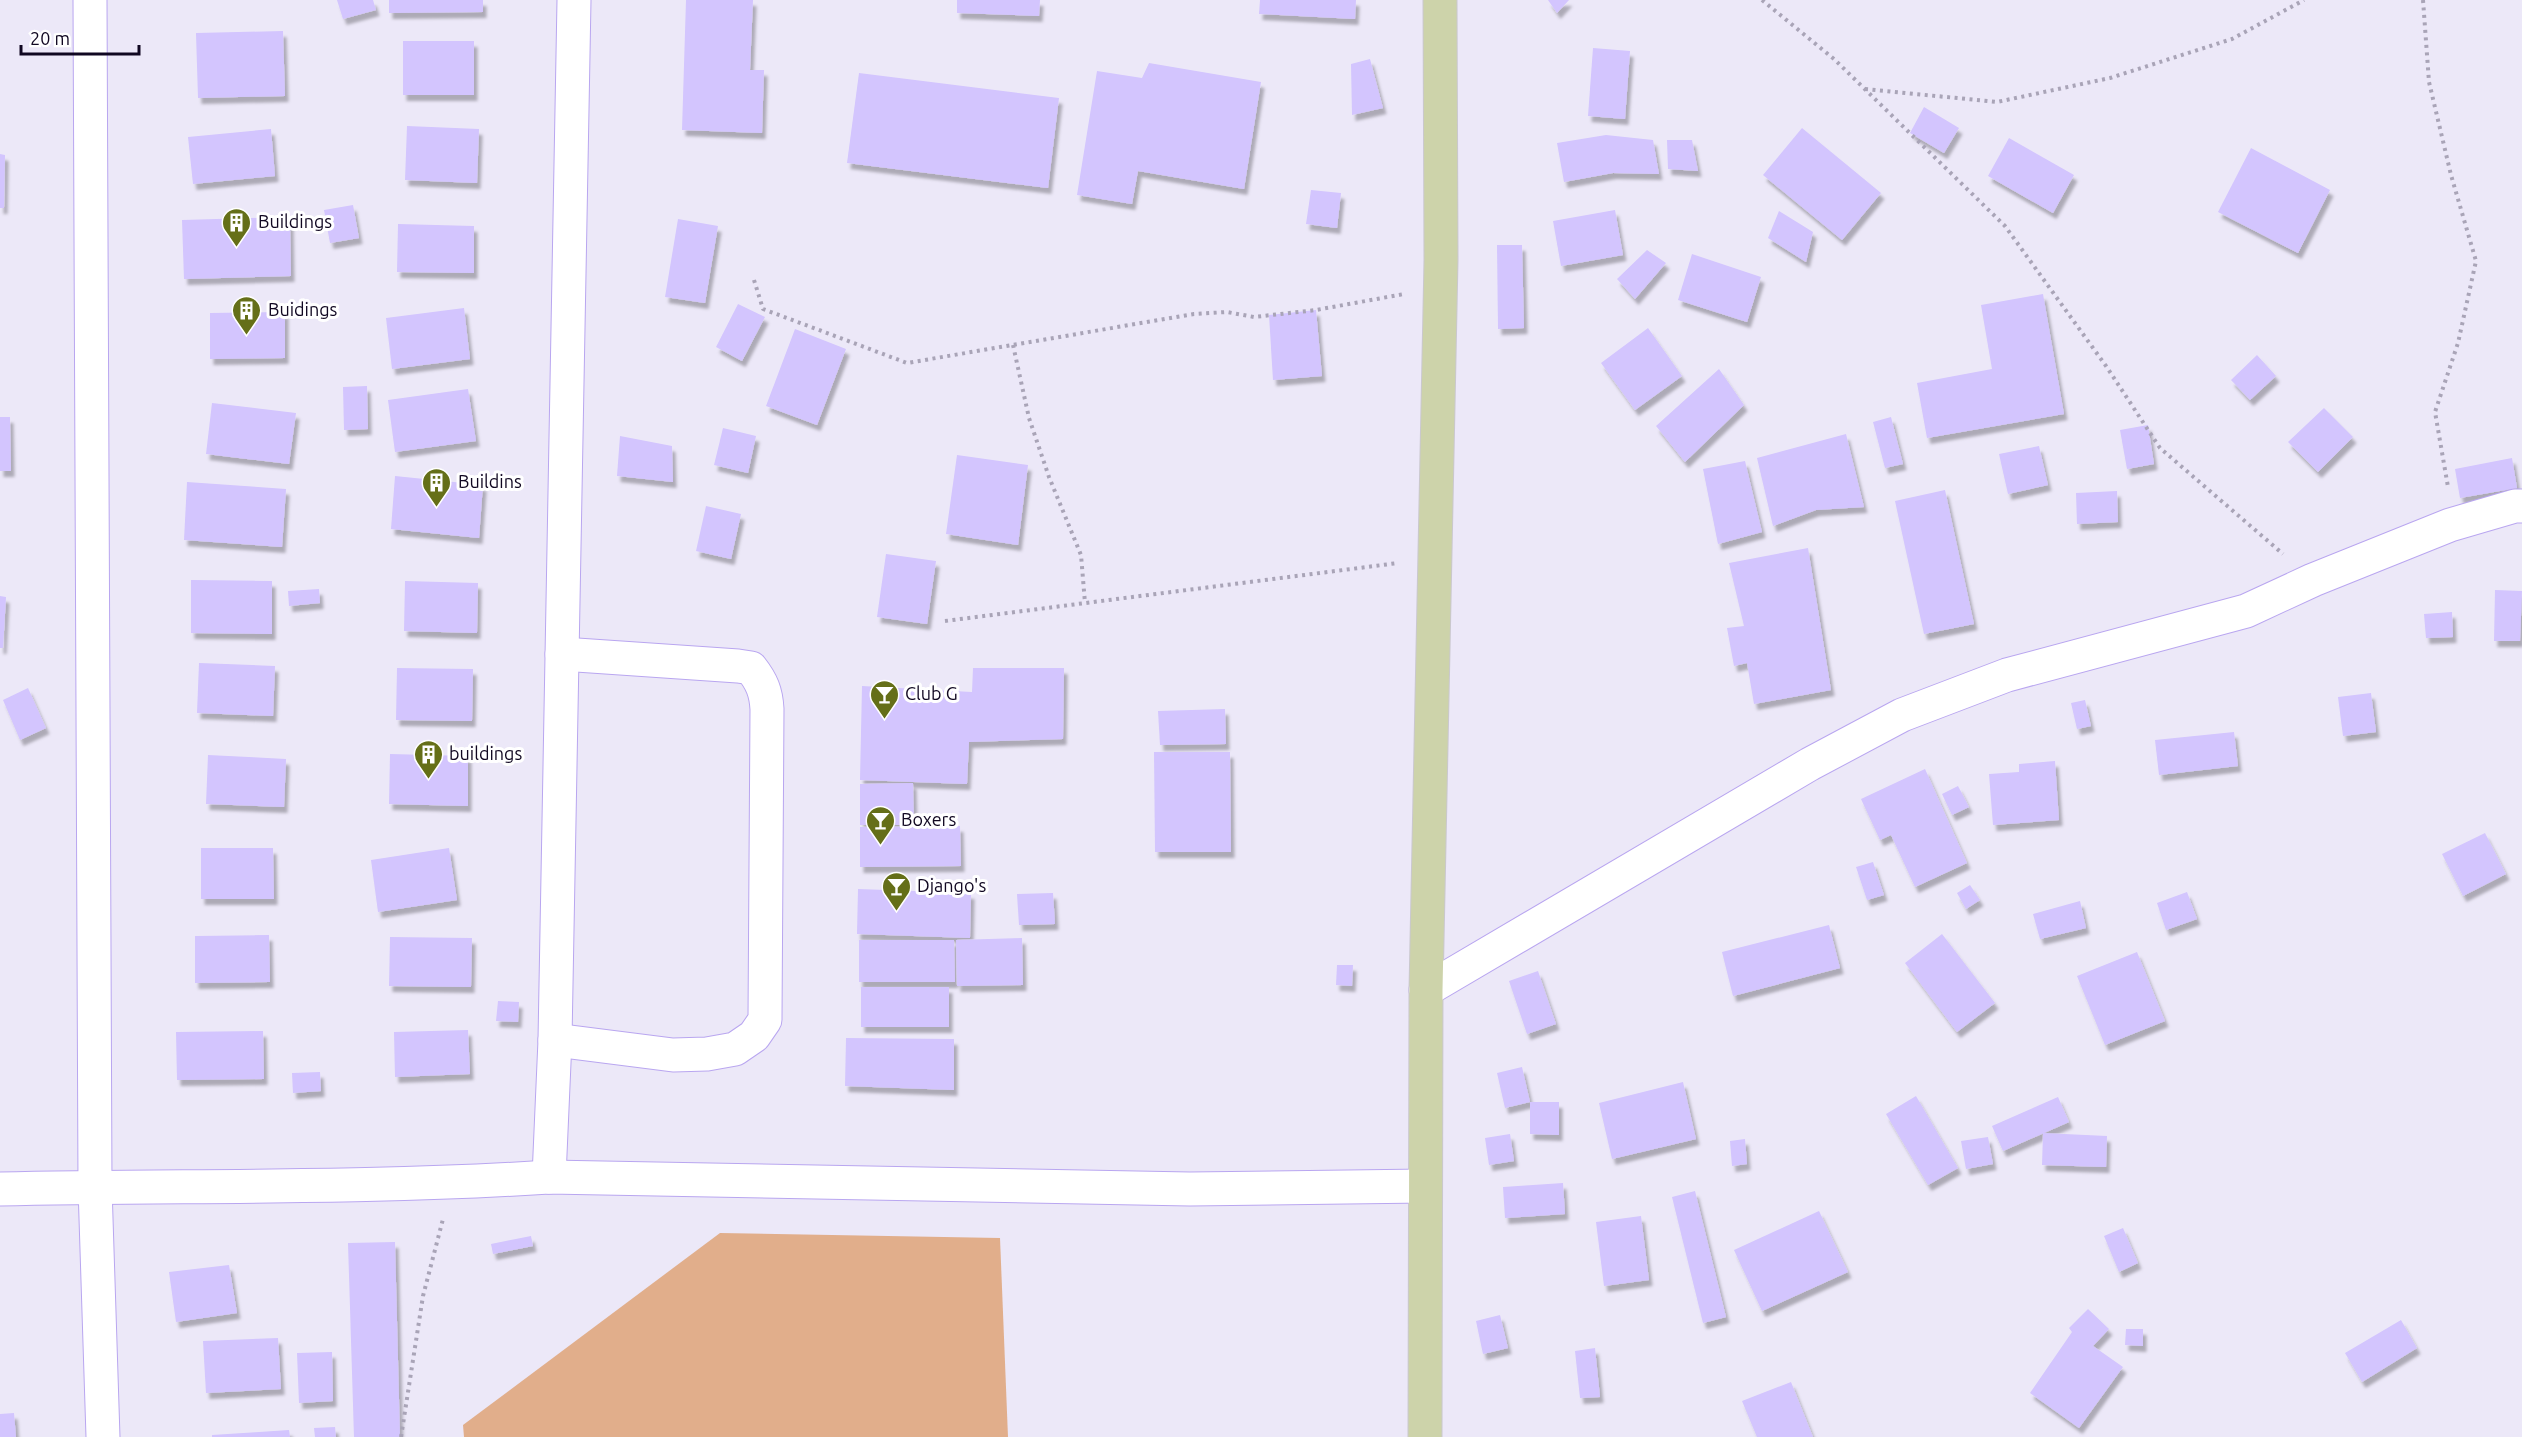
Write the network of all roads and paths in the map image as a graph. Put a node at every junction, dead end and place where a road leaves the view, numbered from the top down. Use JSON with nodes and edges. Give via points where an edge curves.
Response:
{"nodes":[{"id":1,"x":90,"y":0,"type":"edge"},
{"id":2,"x":574,"y":0,"type":"edge"},
{"id":3,"x":1440,"y":0,"type":"edge"},
{"id":4,"x":1762,"y":0,"type":"edge"},
{"id":5,"x":2304,"y":0,"type":"edge"},
{"id":6,"x":2423,"y":0,"type":"edge"},
{"id":7,"x":1864,"y":88,"type":"junction"},
{"id":8,"x":754,"y":280,"type":"dead end"},
{"id":9,"x":1440,"y":288,"type":"junction"},
{"id":10,"x":1012,"y":345,"type":"junction"},
{"id":11,"x":2522,"y":506,"type":"edge"},
{"id":12,"x":2450,"y":525,"type":"junction"},
{"id":13,"x":1435,"y":559,"type":"junction"},
{"id":14,"x":2313,"y":580,"type":"junction"},
{"id":15,"x":1085,"y":603,"type":"junction"},
{"id":16,"x":945,"y":621,"type":"dead end"},
{"id":17,"x":562,"y":654,"type":"junction"},
{"id":18,"x":1426,"y":990,"type":"junction"},
{"id":19,"x":555,"y":1040,"type":"junction"},
{"id":20,"x":549,"y":1177,"type":"junction"},
{"id":21,"x":453,"y":1183,"type":"junction"},
{"id":22,"x":1425,"y":1186,"type":"junction"},
{"id":23,"x":95,"y":1187,"type":"junction"},
{"id":24,"x":0,"y":1189,"type":"edge"},
{"id":25,"x":103,"y":1437,"type":"edge"},
{"id":26,"x":400,"y":1437,"type":"edge"},
{"id":27,"x":1425,"y":1437,"type":"edge"}],
"edges":[{"from":1,"to":23,"type":"street"},
{"from":2,"to":17,"type":"street"},
{"from":3,"to":9,"type":"main road"},
{"from":4,"to":7,"type":"path"},
{"from":5,"to":7,"type":"path","via":[[2232,39],[2110,78],[1997,102]]},
{"from":6,"to":12,"type":"path","via":[[2429,82],[2476,261],[2458,343],[2435,412],[2450,502]]},
{"from":7,"to":14,"type":"path","via":[[2005,226],[2160,447]]},
{"from":8,"to":10,"type":"path","via":[[763,309],[907,363]]},
{"from":9,"to":10,"type":"path","via":[[1254,317],[1227,312],[1194,314]]},
{"from":9,"to":13,"type":"main road"},
{"from":10,"to":15,"type":"path","via":[[1029,418],[1081,555]]},
{"from":11,"to":12,"type":"street"},
{"from":12,"to":14,"type":"street"},
{"from":13,"to":15,"type":"path"},
{"from":13,"to":18,"type":"main road"},
{"from":14,"to":18,"type":"street","via":[[2246,611],[2007,675],[1902,715],[1800,770]]},
{"from":15,"to":16,"type":"path"},
{"from":17,"to":19,"type":"street"},
{"from":17,"to":19,"type":"street","via":[[738,666],[751,668],[761,681],[767,709],[765,1020],[754,1036],[735,1049],[707,1054],[673,1055]]},
{"from":18,"to":22,"type":"main road"},
{"from":19,"to":20,"type":"street"},
{"from":20,"to":21,"type":"street"},
{"from":20,"to":22,"type":"street","via":[[1190,1189]]},
{"from":21,"to":23,"type":"street"},
{"from":21,"to":26,"type":"path","via":[[423,1296]]},
{"from":22,"to":27,"type":"main road"},
{"from":23,"to":24,"type":"street"},
{"from":23,"to":25,"type":"street"}]}
